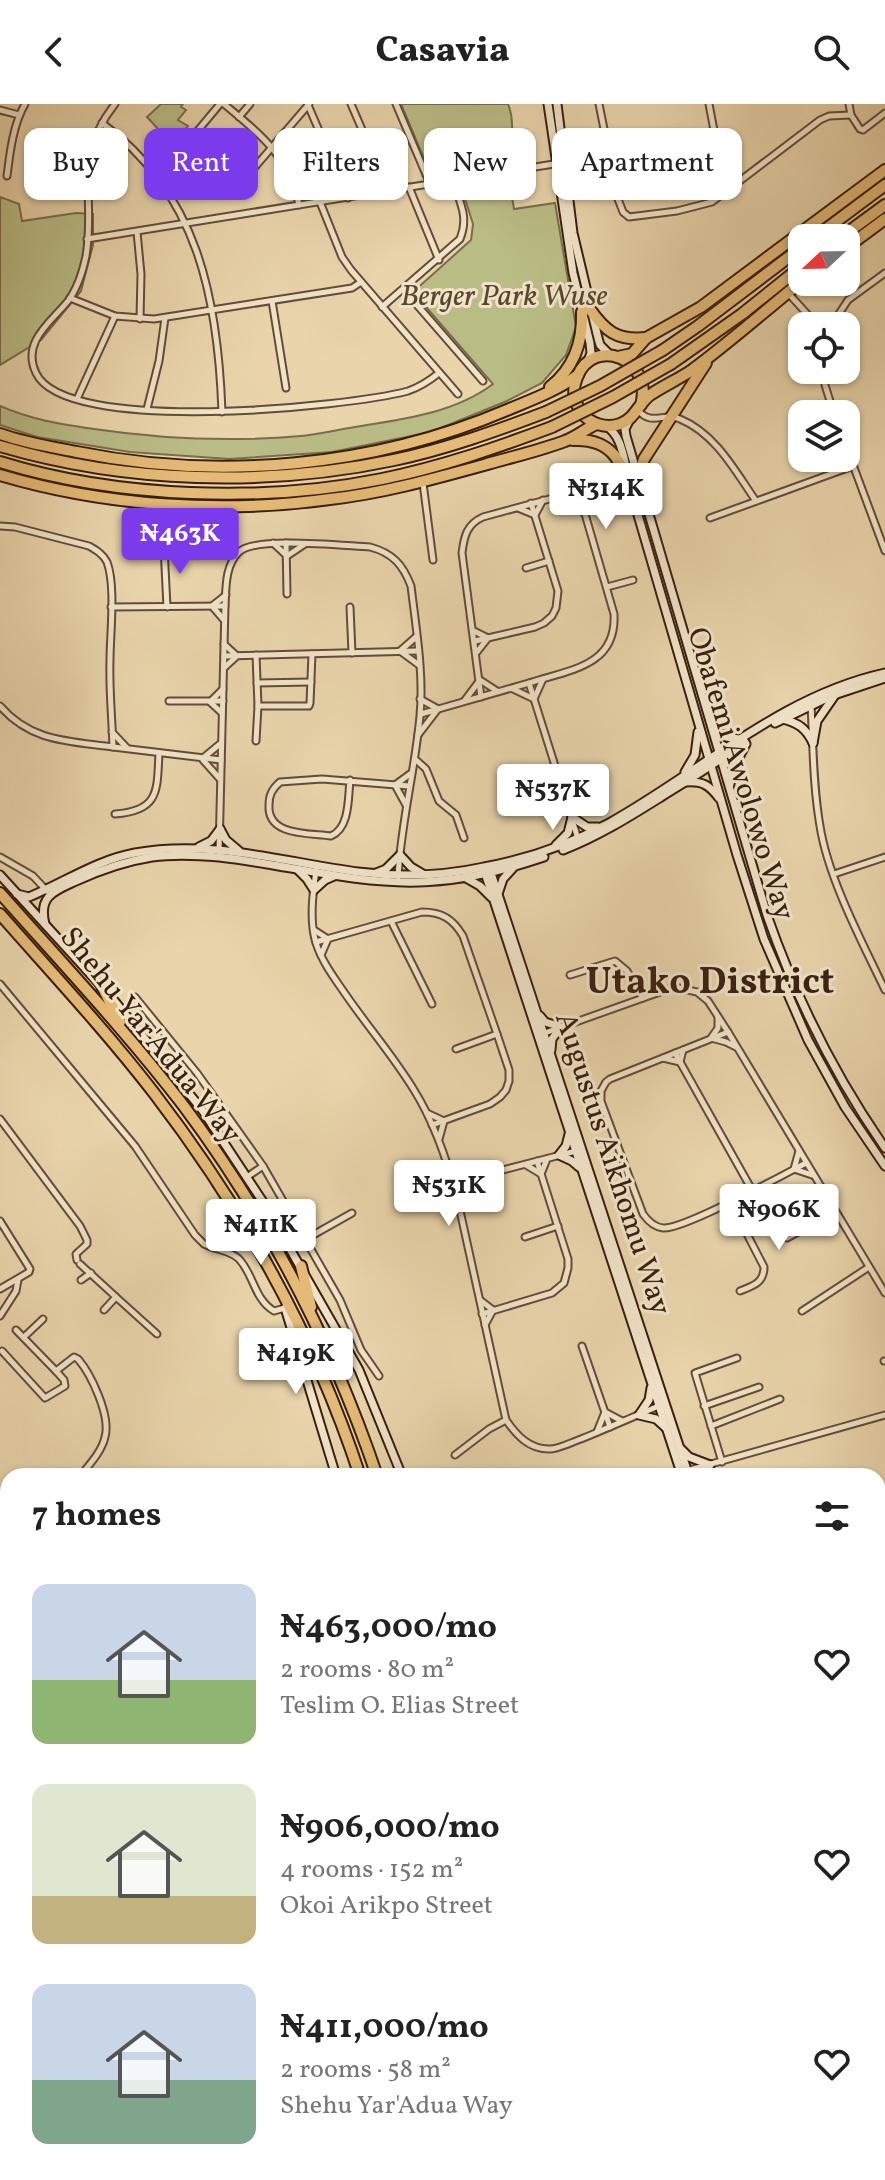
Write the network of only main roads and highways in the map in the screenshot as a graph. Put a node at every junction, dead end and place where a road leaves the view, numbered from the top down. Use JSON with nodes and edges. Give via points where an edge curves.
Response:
{"nodes":[{"id":1,"x":885,"y":170,"type":"edge"},
{"id":2,"x":885,"y":185,"type":"edge"},
{"id":3,"x":862,"y":202,"type":"junction"},
{"id":4,"x":885,"y":205,"type":"edge"},
{"id":5,"x":885,"y":219,"type":"edge"},
{"id":6,"x":813,"y":224,"type":"edge"},
{"id":7,"x":819,"y":224,"type":"edge"},
{"id":8,"x":833,"y":224,"type":"edge"},
{"id":9,"x":859,"y":224,"type":"edge"},
{"id":10,"x":860,"y":238,"type":"edge"},
{"id":11,"x":788,"y":243,"type":"edge"},
{"id":12,"x":788,"y":258,"type":"edge"},
{"id":13,"x":788,"y":277,"type":"edge"},
{"id":14,"x":788,"y":292,"type":"edge"},
{"id":15,"x":646,"y":338,"type":"junction"},
{"id":16,"x":718,"y":349,"type":"junction"},
{"id":17,"x":615,"y":357,"type":"junction"},
{"id":18,"x":578,"y":375,"type":"junction"},
{"id":19,"x":537,"y":397,"type":"junction"},
{"id":20,"x":636,"y":411,"type":"junction"},
{"id":21,"x":602,"y":425,"type":"junction"},
{"id":22,"x":0,"y":434,"type":"edge"},
{"id":23,"x":567,"y":441,"type":"junction"},
{"id":24,"x":0,"y":446,"type":"edge"},
{"id":25,"x":46,"y":446,"type":"junction"},
{"id":26,"x":326,"y":461,"type":"junction"},
{"id":27,"x":0,"y":462,"type":"edge"},
{"id":28,"x":108,"y":470,"type":"junction"},
{"id":29,"x":0,"y":475,"type":"edge"},
{"id":30,"x":273,"y":476,"type":"junction"},
{"id":31,"x":40,"y":486,"type":"junction"},
{"id":32,"x":113,"y":486,"type":"junction"},
{"id":33,"x":641,"y":486,"type":"road end"},
{"id":34,"x":329,"y":487,"type":"junction"},
{"id":35,"x":365,"y":494,"type":"junction"},
{"id":36,"x":632,"y":494,"type":"road end"},
{"id":37,"x":0,"y":893,"type":"edge"},
{"id":38,"x":0,"y":914,"type":"edge"},
{"id":39,"x":102,"y":986,"type":"road end"},
{"id":40,"x":136,"y":1048,"type":"junction"},
{"id":41,"x":301,"y":1266,"type":"road end"},
{"id":42,"x":271,"y":1271,"type":"junction"},
{"id":43,"x":285,"y":1308,"type":"road end"},
{"id":44,"x":319,"y":1332,"type":"junction"},
{"id":45,"x":357,"y":1468,"type":"edge"},
{"id":46,"x":374,"y":1468,"type":"edge"}],
"edges":[{"from":1,"to":6,"type":"highway"},
{"from":2,"to":3,"type":"highway"},
{"from":3,"to":7,"type":"highway"},
{"from":3,"to":8,"type":"highway"},
{"from":4,"to":9,"type":"highway"},
{"from":5,"to":10,"type":"highway"},
{"from":11,"to":15,"type":"highway","via":[[701,307]]},
{"from":12,"to":30,"type":"highway","bridge":true,"via":[[663,350],[546,412],[395,460]]},
{"from":13,"to":34,"type":"highway","bridge":true,"via":[[671,364],[552,427],[446,464]]},
{"from":14,"to":16,"type":"highway"},
{"from":15,"to":17,"type":"highway","via":[[632,354]]},
{"from":15,"to":19,"type":"highway","via":[[614,334],[586,310],[573,360]]},
{"from":16,"to":20,"type":"highway"},
{"from":16,"to":33,"type":"highway","via":[[644,459]]},
{"from":17,"to":18,"type":"highway","via":[[587,363]]},
{"from":17,"to":20,"type":"highway","via":[[640,376],[643,396]]},
{"from":18,"to":19,"type":"highway"},
{"from":18,"to":21,"type":"highway","via":[[576,404]]},
{"from":19,"to":26,"type":"highway","via":[[436,438]]},
{"from":20,"to":21,"type":"highway","via":[[614,426]]},
{"from":21,"to":23,"type":"highway"},
{"from":22,"to":25,"type":"highway"},
{"from":23,"to":35,"type":"highway"},
{"from":23,"to":36,"type":"highway","via":[[591,441],[609,450],[621,464]]},
{"from":24,"to":28,"type":"highway"},
{"from":25,"to":26,"type":"highway","via":[[175,465]]},
{"from":25,"to":28,"type":"highway"},
{"from":26,"to":30,"type":"highway"},
{"from":27,"to":32,"type":"highway"},
{"from":28,"to":30,"type":"highway"},
{"from":29,"to":31,"type":"highway"},
{"from":31,"to":32,"type":"highway"},
{"from":31,"to":35,"type":"highway","via":[[197,505],[295,503]]},
{"from":32,"to":34,"type":"highway","via":[[195,493]]},
{"from":34,"to":35,"type":"highway"},
{"from":37,"to":40,"type":"highway","name":"Shehu Yar'Adua Way"},
{"from":38,"to":42,"type":"highway","name":"Shehu Yar'Adua Way","via":[[155,1094]]},
{"from":39,"to":40,"type":"highway"},
{"from":40,"to":44,"type":"highway","name":"Shehu Yar'Adua Way","via":[[227,1169]]},
{"from":41,"to":44,"type":"highway"},
{"from":42,"to":43,"type":"highway"},
{"from":42,"to":45,"type":"highway","name":"Shehu Yar'Adua Way","via":[[325,1381]]},
{"from":44,"to":46,"type":"highway","name":"Shehu Yar'Adua Way"}]}
